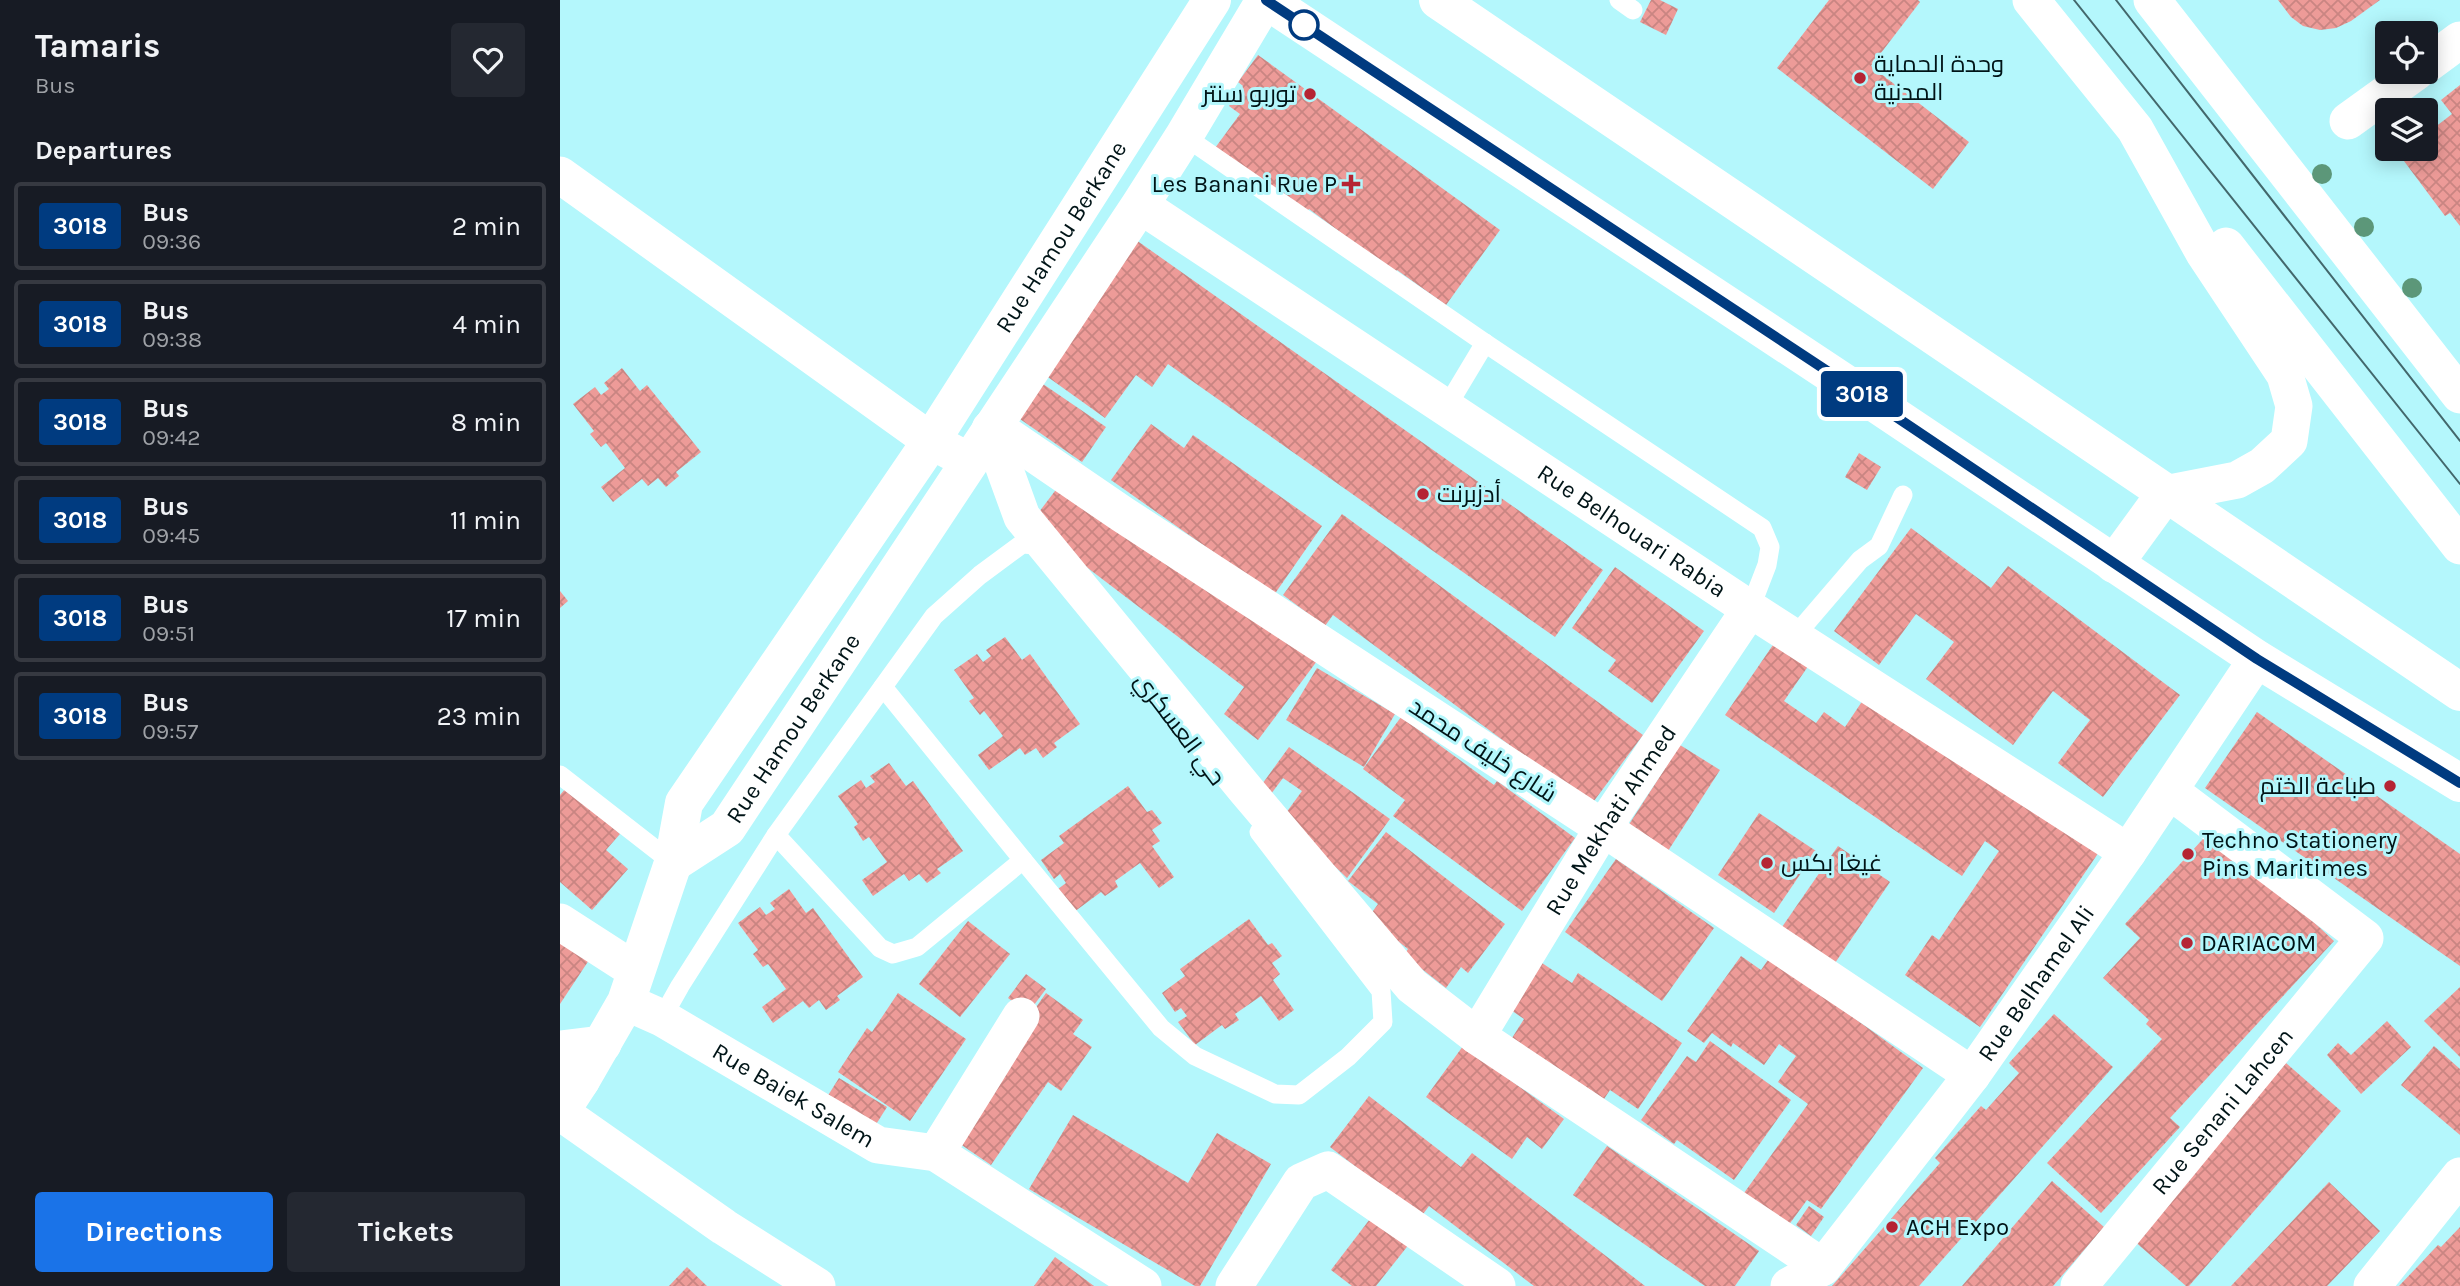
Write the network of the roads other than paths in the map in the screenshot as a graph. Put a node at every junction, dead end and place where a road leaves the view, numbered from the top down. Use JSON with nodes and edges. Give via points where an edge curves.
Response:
{"nodes":[{"id":1,"x":1212,"y":0,"type":"edge"},
{"id":2,"x":1266,"y":0,"type":"edge"},
{"id":3,"x":1438,"y":0,"type":"edge"},
{"id":4,"x":2032,"y":0,"type":"edge"},
{"id":5,"x":2152,"y":0,"type":"edge"},
{"id":6,"x":2460,"y":40,"type":"edge"},
{"id":7,"x":2438,"y":56,"type":"edge"},
{"id":8,"x":2399,"y":84,"type":"edge"},
{"id":9,"x":2348,"y":121,"type":"dead end"},
{"id":10,"x":2135,"y":129,"type":"junction"},
{"id":11,"x":1184,"y":136,"type":"junction"},
{"id":12,"x":560,"y":175,"type":"edge"},
{"id":13,"x":1140,"y":205,"type":"junction"},
{"id":14,"x":1485,"y":343,"type":"junction"},
{"id":15,"x":2460,"y":395,"type":"edge"},
{"id":16,"x":1446,"y":408,"type":"junction"},
{"id":17,"x":992,"y":428,"type":"junction"},
{"id":18,"x":931,"y":441,"type":"junction"},
{"id":19,"x":969,"y":461,"type":"junction"},
{"id":20,"x":2165,"y":494,"type":"junction"},
{"id":21,"x":1903,"y":495,"type":"dead end"},
{"id":22,"x":2460,"y":546,"type":"edge"},
{"id":23,"x":2115,"y":564,"type":"junction"},
{"id":24,"x":1750,"y":609,"type":"junction"},
{"id":25,"x":1794,"y":637,"type":"junction"},
{"id":26,"x":2257,"y":659,"type":"junction"},
{"id":27,"x":883,"y":687,"type":"junction"},
{"id":28,"x":2460,"y":692,"type":"edge"},
{"id":29,"x":560,"y":775,"type":"edge"},
{"id":30,"x":2460,"y":783,"type":"edge"},
{"id":31,"x":2170,"y":791,"type":"junction"},
{"id":32,"x":1603,"y":828,"type":"junction"},
{"id":33,"x":776,"y":835,"type":"junction"},
{"id":34,"x":2128,"y":852,"type":"junction"},
{"id":35,"x":1023,"y":860,"type":"junction"},
{"id":36,"x":673,"y":863,"type":"junction"},
{"id":37,"x":560,"y":922,"type":"edge"},
{"id":38,"x":631,"y":986,"type":"junction"},
{"id":39,"x":1021,"y":1016,"type":"dead end"},
{"id":40,"x":662,"y":1018,"type":"junction"},
{"id":41,"x":1477,"y":1036,"type":"junction"},
{"id":42,"x":567,"y":1070,"type":"edge"},
{"id":43,"x":1972,"y":1075,"type":"junction"},
{"id":44,"x":560,"y":1112,"type":"edge"},
{"id":45,"x":936,"y":1153,"type":"junction"},
{"id":46,"x":2460,"y":1176,"type":"edge"},
{"id":47,"x":1823,"y":1267,"type":"junction"},
{"id":48,"x":817,"y":1286,"type":"edge"},
{"id":49,"x":1143,"y":1286,"type":"edge"},
{"id":50,"x":1234,"y":1286,"type":"edge"},
{"id":51,"x":1497,"y":1286,"type":"edge"},
{"id":52,"x":1789,"y":1286,"type":"edge"},
{"id":53,"x":2079,"y":1286,"type":"edge"},
{"id":54,"x":2372,"y":1286,"type":"edge"}],
"edges":[{"from":1,"to":18,"type":"main road","name":"Rue Hamou Berkane"},
{"from":2,"to":11,"type":"main road","name":"Rue Hamou Berkane"},
{"from":2,"to":23,"type":"main road"},
{"from":3,"to":20,"type":"main road"},
{"from":4,"to":10,"type":"street"},
{"from":5,"to":15,"type":"street"},
{"from":6,"to":7,"type":"street"},
{"from":8,"to":9,"type":"street"},
{"from":10,"to":20,"type":"street","via":[[2204,253],[2285,375],[2294,406],[2289,441],[2262,466],[2237,480]]},
{"from":10,"to":22,"type":"street"},
{"from":11,"to":13,"type":"main road","name":"Rue Hamou Berkane"},
{"from":11,"to":14,"type":"lane"},
{"from":12,"to":18,"type":"street"},
{"from":13,"to":16,"type":"street","name":"Rue Belhouari Rabia"},
{"from":13,"to":17,"type":"main road","name":"Rue Hamou Berkane"},
{"from":14,"to":16,"type":"lane"},
{"from":14,"to":24,"type":"lane","via":[[1762,528],[1770,547]]},
{"from":16,"to":24,"type":"street","name":"Rue Belhouari Rabia"},
{"from":17,"to":19,"type":"main road","name":"Rue Hamou Berkane"},
{"from":17,"to":32,"type":"street","name":"شارع خليف محمد"},
{"from":17,"to":41,"type":"street","via":[[1022,517],[1412,986]]},
{"from":18,"to":19,"type":"street"},
{"from":18,"to":36,"type":"main road","name":"Rue Hamou Berkane","via":[[684,803]]},
{"from":19,"to":36,"type":"main road","name":"Rue Hamou Berkane","via":[[727,828]]},
{"from":20,"to":23,"type":"main road"},
{"from":20,"to":28,"type":"main road"},
{"from":21,"to":25,"type":"lane","via":[[1879,546],[1860,560]]},
{"from":23,"to":26,"type":"main road"},
{"from":24,"to":25,"type":"street","name":"Rue Belhouari Rabia"},
{"from":24,"to":32,"type":"street","name":"Rue Mekhati Ahmed"},
{"from":25,"to":34,"type":"street","name":"Rue Belhouari Rabia"},
{"from":26,"to":30,"type":"main road"},
{"from":26,"to":31,"type":"street","name":"Rue Belhamel Ali"},
{"from":27,"to":33,"type":"lane","name":"حي العسكري"},
{"from":27,"to":35,"type":"lane"},
{"from":27,"to":35,"type":"lane","name":"حي العسكري","via":[[934,616],[1022,544],[1037,545],[1381,991],[1383,1021],[1348,1057],[1299,1095],[1275,1094],[1195,1056],[1161,1028]]},
{"from":29,"to":36,"type":"lane"},
{"from":31,"to":34,"type":"street","name":"Rue Belhamel Ali"},
{"from":31,"to":53,"type":"street","name":"Rue Senani Lahcen","via":[[2365,938]]},
{"from":32,"to":41,"type":"street","name":"Rue Mekhati Ahmed"},
{"from":32,"to":43,"type":"street","name":"شارع خليف محمد"},
{"from":33,"to":35,"type":"lane","via":[[880,948],[893,954],[917,947]]},
{"from":33,"to":40,"type":"lane","name":"حي العسكري"},
{"from":34,"to":43,"type":"street","name":"Rue Belhamel Ali"},
{"from":36,"to":38,"type":"main road"},
{"from":37,"to":38,"type":"street","name":"Rue Baiek Salem"},
{"from":38,"to":40,"type":"street","name":"Rue Baiek Salem"},
{"from":38,"to":42,"type":"main road","via":[[603,1044]]},
{"from":39,"to":45,"type":"street"},
{"from":40,"to":45,"type":"street","name":"Rue Baiek Salem","via":[[878,1146]]},
{"from":41,"to":47,"type":"street"},
{"from":42,"to":44,"type":"main road"},
{"from":43,"to":47,"type":"street","name":"Rue Belhamel Ali"},
{"from":44,"to":48,"type":"street"},
{"from":45,"to":49,"type":"street","name":"Rue Baiek Salem"},
{"from":46,"to":54,"type":"street"},
{"from":47,"to":52,"type":"street","name":"Rue Belhamel Ali"},
{"from":50,"to":51,"type":"street","via":[[1301,1182],[1328,1170]]}]}
